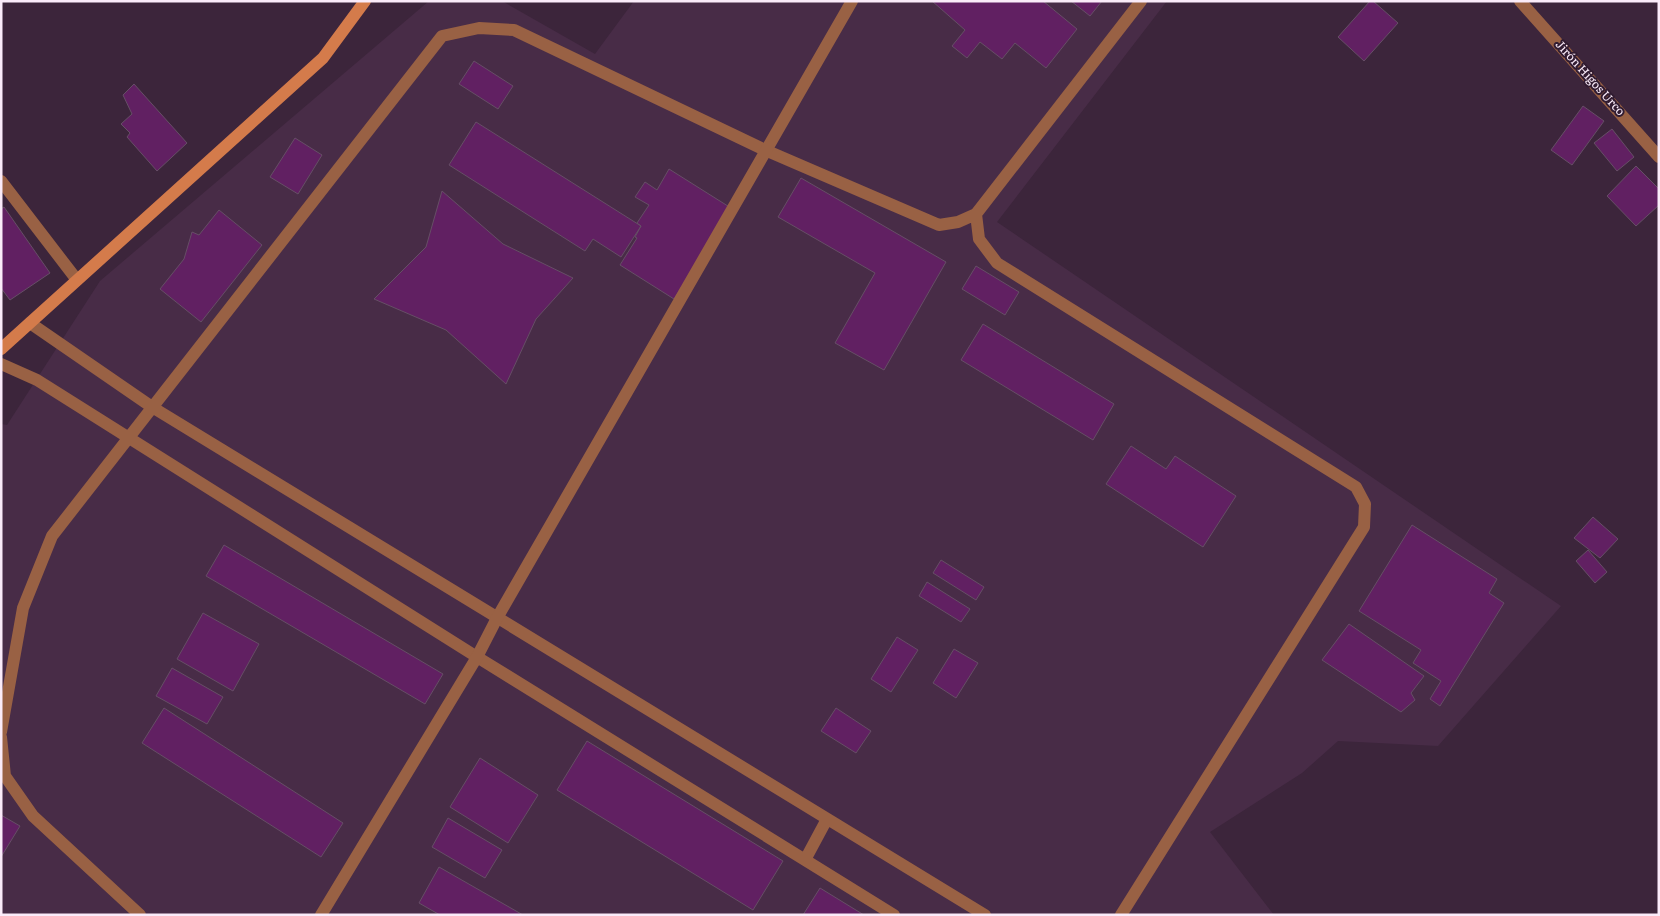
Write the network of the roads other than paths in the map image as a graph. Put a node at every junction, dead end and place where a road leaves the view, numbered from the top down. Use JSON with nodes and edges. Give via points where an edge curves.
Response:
{"nodes":[{"id":1,"x":365,"y":1,"type":"edge"},
{"id":2,"x":852,"y":1,"type":"edge"},
{"id":3,"x":1141,"y":1,"type":"edge"},
{"id":4,"x":1520,"y":1,"type":"edge"},
{"id":5,"x":766,"y":150,"type":"junction"},
{"id":6,"x":1659,"y":157,"type":"edge"},
{"id":7,"x":1,"y":181,"type":"edge"},
{"id":8,"x":976,"y":214,"type":"junction"},
{"id":9,"x":77,"y":280,"type":"junction"},
{"id":10,"x":30,"y":323,"type":"junction"},
{"id":11,"x":1,"y":349,"type":"edge"},
{"id":12,"x":1,"y":364,"type":"edge"},
{"id":13,"x":152,"y":407,"type":"junction"},
{"id":14,"x":128,"y":438,"type":"junction"},
{"id":15,"x":498,"y":618,"type":"junction"},
{"id":16,"x":477,"y":657,"type":"junction"},
{"id":17,"x":1,"y":732,"type":"edge"},
{"id":18,"x":1,"y":737,"type":"edge"},
{"id":19,"x":827,"y":819,"type":"junction"},
{"id":20,"x":805,"y":860,"type":"junction"},
{"id":21,"x":140,"y":915,"type":"edge"},
{"id":22,"x":321,"y":915,"type":"edge"},
{"id":23,"x":894,"y":915,"type":"edge"},
{"id":24,"x":985,"y":915,"type":"edge"},
{"id":25,"x":1121,"y":915,"type":"edge"}],
"edges":[{"from":1,"to":9,"type":"main road","via":[[323,58]]},
{"from":2,"to":5,"type":"street"},
{"from":3,"to":8,"type":"street"},
{"from":4,"to":6,"type":"street","name":"Jirón Higos Urco"},
{"from":5,"to":8,"type":"street","via":[[940,225]]},
{"from":5,"to":13,"type":"street","via":[[514,30],[479,28],[442,36]]},
{"from":5,"to":15,"type":"street"},
{"from":7,"to":9,"type":"street"},
{"from":8,"to":25,"type":"street","via":[[979,239],[996,263],[1356,487],[1365,504],[1364,527]]},
{"from":9,"to":10,"type":"main road"},
{"from":10,"to":11,"type":"main road"},
{"from":10,"to":13,"type":"street"},
{"from":12,"to":14,"type":"street","via":[[37,380]]},
{"from":13,"to":14,"type":"street"},
{"from":13,"to":15,"type":"street"},
{"from":14,"to":16,"type":"street"},
{"from":14,"to":17,"type":"street","via":[[52,536],[23,608]]},
{"from":15,"to":16,"type":"street"},
{"from":15,"to":19,"type":"street"},
{"from":16,"to":20,"type":"street"},
{"from":16,"to":22,"type":"street"},
{"from":18,"to":21,"type":"street","via":[[5,776],[33,816]]},
{"from":19,"to":20,"type":"street"},
{"from":19,"to":24,"type":"street"},
{"from":20,"to":23,"type":"street"}]}
